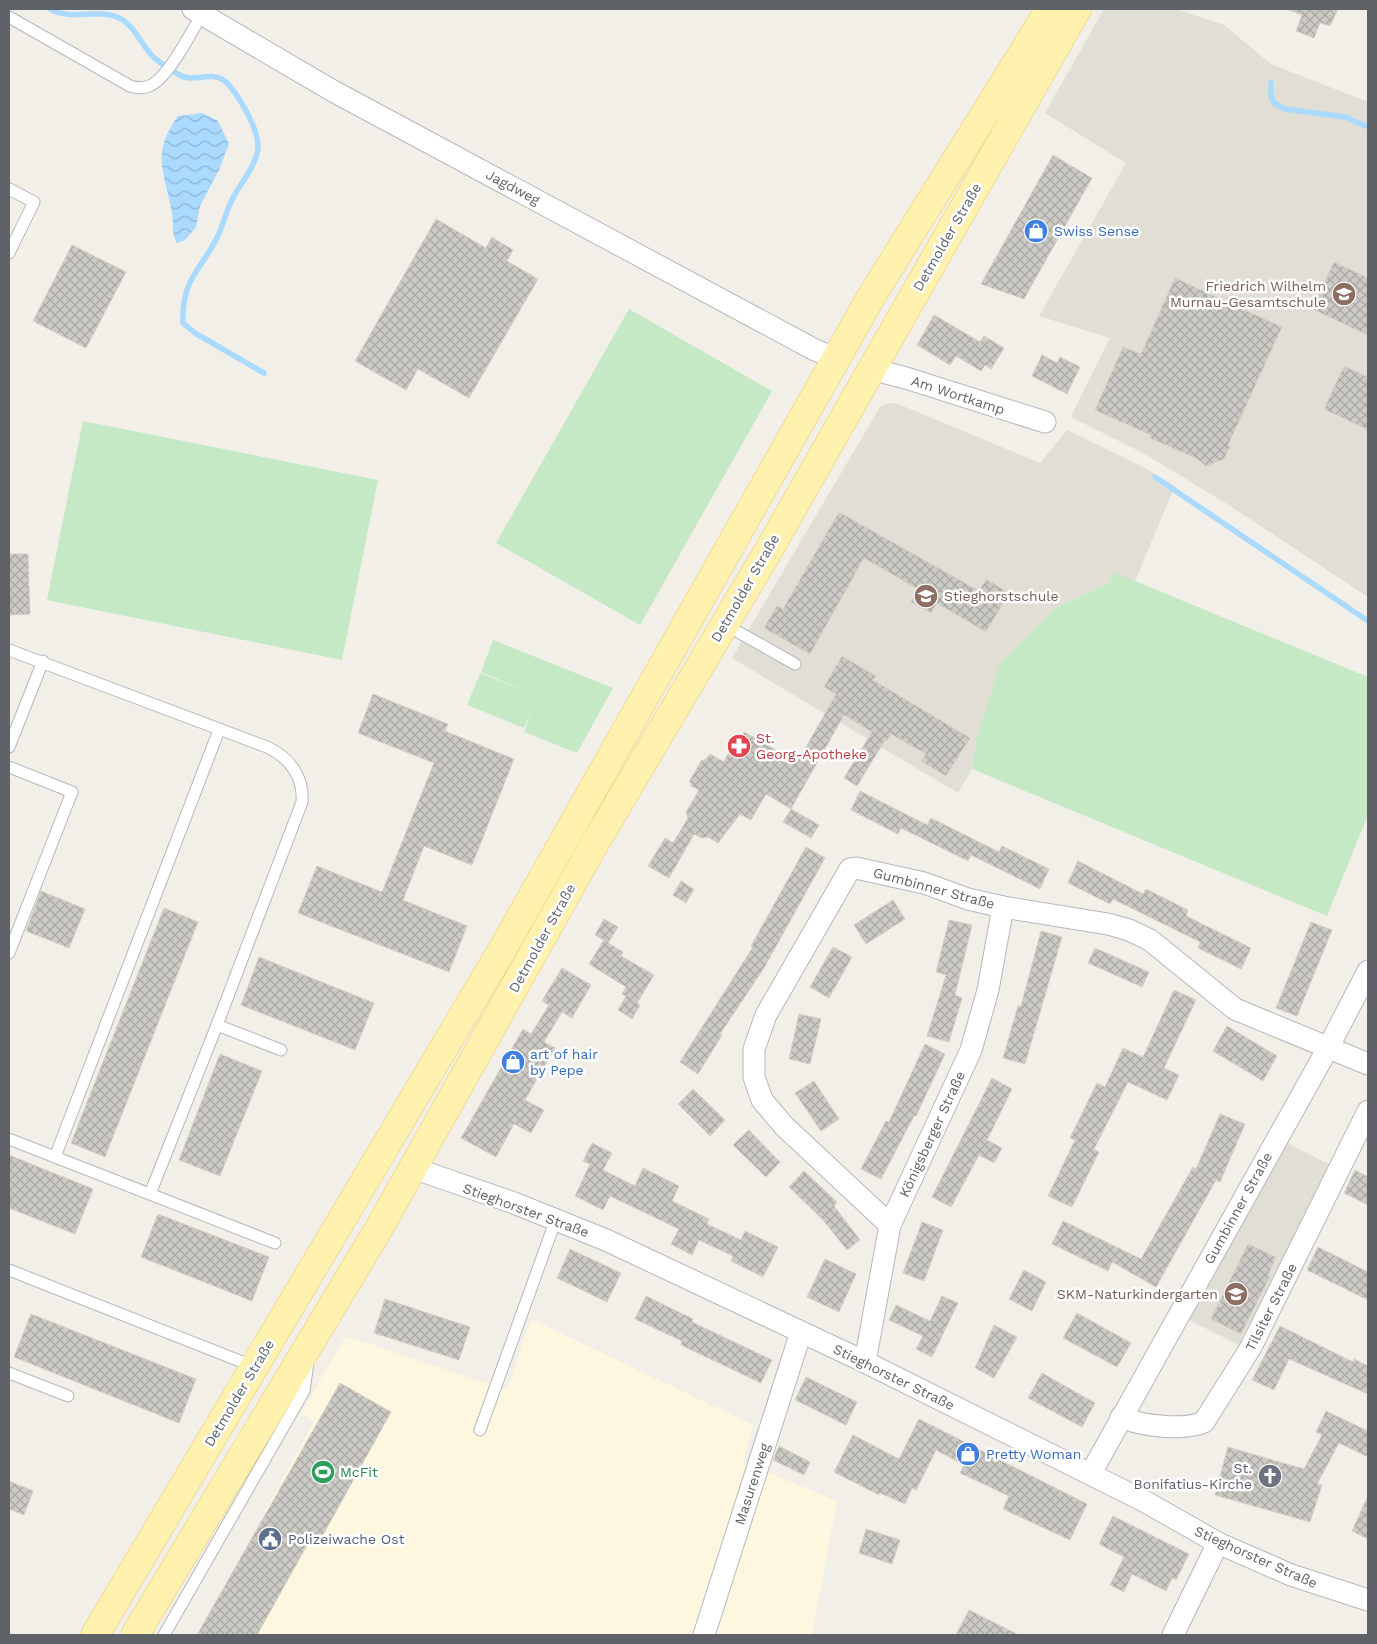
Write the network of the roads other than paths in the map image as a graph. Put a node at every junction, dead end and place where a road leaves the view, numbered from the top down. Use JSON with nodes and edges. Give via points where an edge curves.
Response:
{"nodes":[{"id":1,"x":1050,"y":9,"type":"edge"},
{"id":2,"x":1077,"y":9,"type":"edge"},
{"id":3,"x":197,"y":11,"type":"edge"},
{"id":4,"x":9,"y":17,"type":"edge"},
{"id":5,"x":9,"y":189,"type":"edge"},
{"id":6,"x":9,"y":253,"type":"edge"},
{"id":7,"x":836,"y":358,"type":"junction"},
{"id":8,"x":871,"y":369,"type":"junction"},
{"id":9,"x":1045,"y":422,"type":"dead end"},
{"id":10,"x":724,"y":624,"type":"junction"},
{"id":11,"x":9,"y":650,"type":"edge"},
{"id":12,"x":42,"y":661,"type":"junction"},
{"id":13,"x":794,"y":664,"type":"dead end"},
{"id":14,"x":219,"y":730,"type":"junction"},
{"id":15,"x":9,"y":747,"type":"edge"},
{"id":16,"x":9,"y":767,"type":"edge"},
{"id":17,"x":1003,"y":907,"type":"junction"},
{"id":18,"x":9,"y":953,"type":"edge"},
{"id":19,"x":1368,"y":971,"type":"edge"},
{"id":20,"x":217,"y":1025,"type":"junction"},
{"id":21,"x":1328,"y":1048,"type":"junction"},
{"id":22,"x":281,"y":1050,"type":"dead end"},
{"id":23,"x":1368,"y":1064,"type":"edge"},
{"id":24,"x":1368,"y":1111,"type":"edge"},
{"id":25,"x":9,"y":1139,"type":"edge"},
{"id":26,"x":384,"y":1151,"type":"junction"},
{"id":27,"x":55,"y":1157,"type":"junction"},
{"id":28,"x":413,"y":1168,"type":"junction"},
{"id":29,"x":150,"y":1194,"type":"junction"},
{"id":30,"x":556,"y":1219,"type":"junction"},
{"id":31,"x":890,"y":1225,"type":"junction"},
{"id":32,"x":274,"y":1243,"type":"dead end"},
{"id":33,"x":9,"y":1270,"type":"edge"},
{"id":34,"x":801,"y":1332,"type":"junction"},
{"id":35,"x":311,"y":1342,"type":"junction"},
{"id":36,"x":865,"y":1362,"type":"junction"},
{"id":37,"x":254,"y":1367,"type":"junction"},
{"id":38,"x":9,"y":1373,"type":"edge"},
{"id":39,"x":284,"y":1385,"type":"junction"},
{"id":40,"x":68,"y":1396,"type":"dead end"},
{"id":41,"x":1121,"y":1417,"type":"junction"},
{"id":42,"x":480,"y":1430,"type":"dead end"},
{"id":43,"x":1091,"y":1473,"type":"junction"},
{"id":44,"x":1218,"y":1543,"type":"junction"},
{"id":45,"x":1368,"y":1600,"type":"edge"},
{"id":46,"x":95,"y":1635,"type":"edge"},
{"id":47,"x":135,"y":1635,"type":"edge"},
{"id":48,"x":164,"y":1635,"type":"edge"},
{"id":49,"x":704,"y":1635,"type":"edge"},
{"id":50,"x":1174,"y":1635,"type":"edge"}],
"edges":[{"from":1,"to":7,"type":"main road","name":"Detmolder Straße"},
{"from":2,"to":8,"type":"main road","name":"Detmolder Straße"},
{"from":3,"to":4,"type":"lane","via":[[177,54],[161,78],[140,89]]},
{"from":3,"to":7,"type":"street","name":"Jagdweg","via":[[334,91],[815,350]]},
{"from":5,"to":6,"type":"lane","via":[[34,202]]},
{"from":7,"to":8,"type":"main road"},
{"from":7,"to":26,"type":"main road","name":"Detmolder Straße","via":[[502,950]]},
{"from":8,"to":9,"type":"street","name":"Am Wortkamp"},
{"from":8,"to":10,"type":"main road","name":"Detmolder Straße"},
{"from":10,"to":13,"type":"lane"},
{"from":10,"to":28,"type":"main road","name":"Detmolder Straße","via":[[595,843]]},
{"from":11,"to":12,"type":"lane"},
{"from":12,"to":14,"type":"lane"},
{"from":12,"to":15,"type":"lane"},
{"from":14,"to":20,"type":"lane","via":[[276,752],[294,769],[303,791],[299,813]]},
{"from":14,"to":27,"type":"lane"},
{"from":16,"to":18,"type":"lane","via":[[72,792]]},
{"from":17,"to":21,"type":"street","name":"Gumbinner Straße","via":[[1128,930],[1150,940],[1236,1009]]},
{"from":17,"to":31,"type":"street","name":"Königsberger Straße","via":[[988,990],[971,1050]]},
{"from":17,"to":31,"type":"street","name":"Gumbinner Straße","via":[[968,899],[924,883],[850,869],[766,1015],[754,1049],[754,1077],[762,1100],[784,1126]]},
{"from":19,"to":21,"type":"street","name":"Gumbinner Straße"},
{"from":20,"to":22,"type":"lane"},
{"from":20,"to":29,"type":"lane"},
{"from":21,"to":23,"type":"street"},
{"from":21,"to":41,"type":"street","name":"Gumbinner Straße"},
{"from":24,"to":41,"type":"street","name":"Tilsiter Straße","via":[[1251,1347],[1204,1422],[1185,1427],[1134,1424]]},
{"from":25,"to":27,"type":"lane"},
{"from":26,"to":28,"type":"main road"},
{"from":26,"to":37,"type":"main road","name":"Detmolder Straße"},
{"from":27,"to":29,"type":"lane"},
{"from":28,"to":30,"type":"street","name":"Stieghorster Straße"},
{"from":28,"to":35,"type":"main road","name":"Detmolder Straße"},
{"from":29,"to":32,"type":"lane"},
{"from":30,"to":34,"type":"street","name":"Stieghorster Straße"},
{"from":30,"to":42,"type":"lane"},
{"from":31,"to":36,"type":"street","name":"Königsberger Straße"},
{"from":33,"to":37,"type":"lane"},
{"from":34,"to":36,"type":"street","name":"Stieghorster Straße"},
{"from":34,"to":49,"type":"street","name":"Masurenweg"},
{"from":35,"to":39,"type":"main road","name":"Detmolder Straße"},
{"from":35,"to":48,"type":"lane","via":[[304,1391]]},
{"from":36,"to":43,"type":"street","name":"Stieghorster Straße"},
{"from":37,"to":39,"type":"main road"},
{"from":37,"to":46,"type":"main road","name":"Detmolder Straße"},
{"from":38,"to":40,"type":"lane"},
{"from":39,"to":47,"type":"main road","name":"Detmolder Straße"},
{"from":41,"to":43,"type":"street","name":"Gumbinner Straße"},
{"from":43,"to":44,"type":"street","name":"Stieghorster Straße"},
{"from":44,"to":45,"type":"street","name":"Stieghorster Straße","via":[[1291,1574]]},
{"from":44,"to":50,"type":"street"}]}
